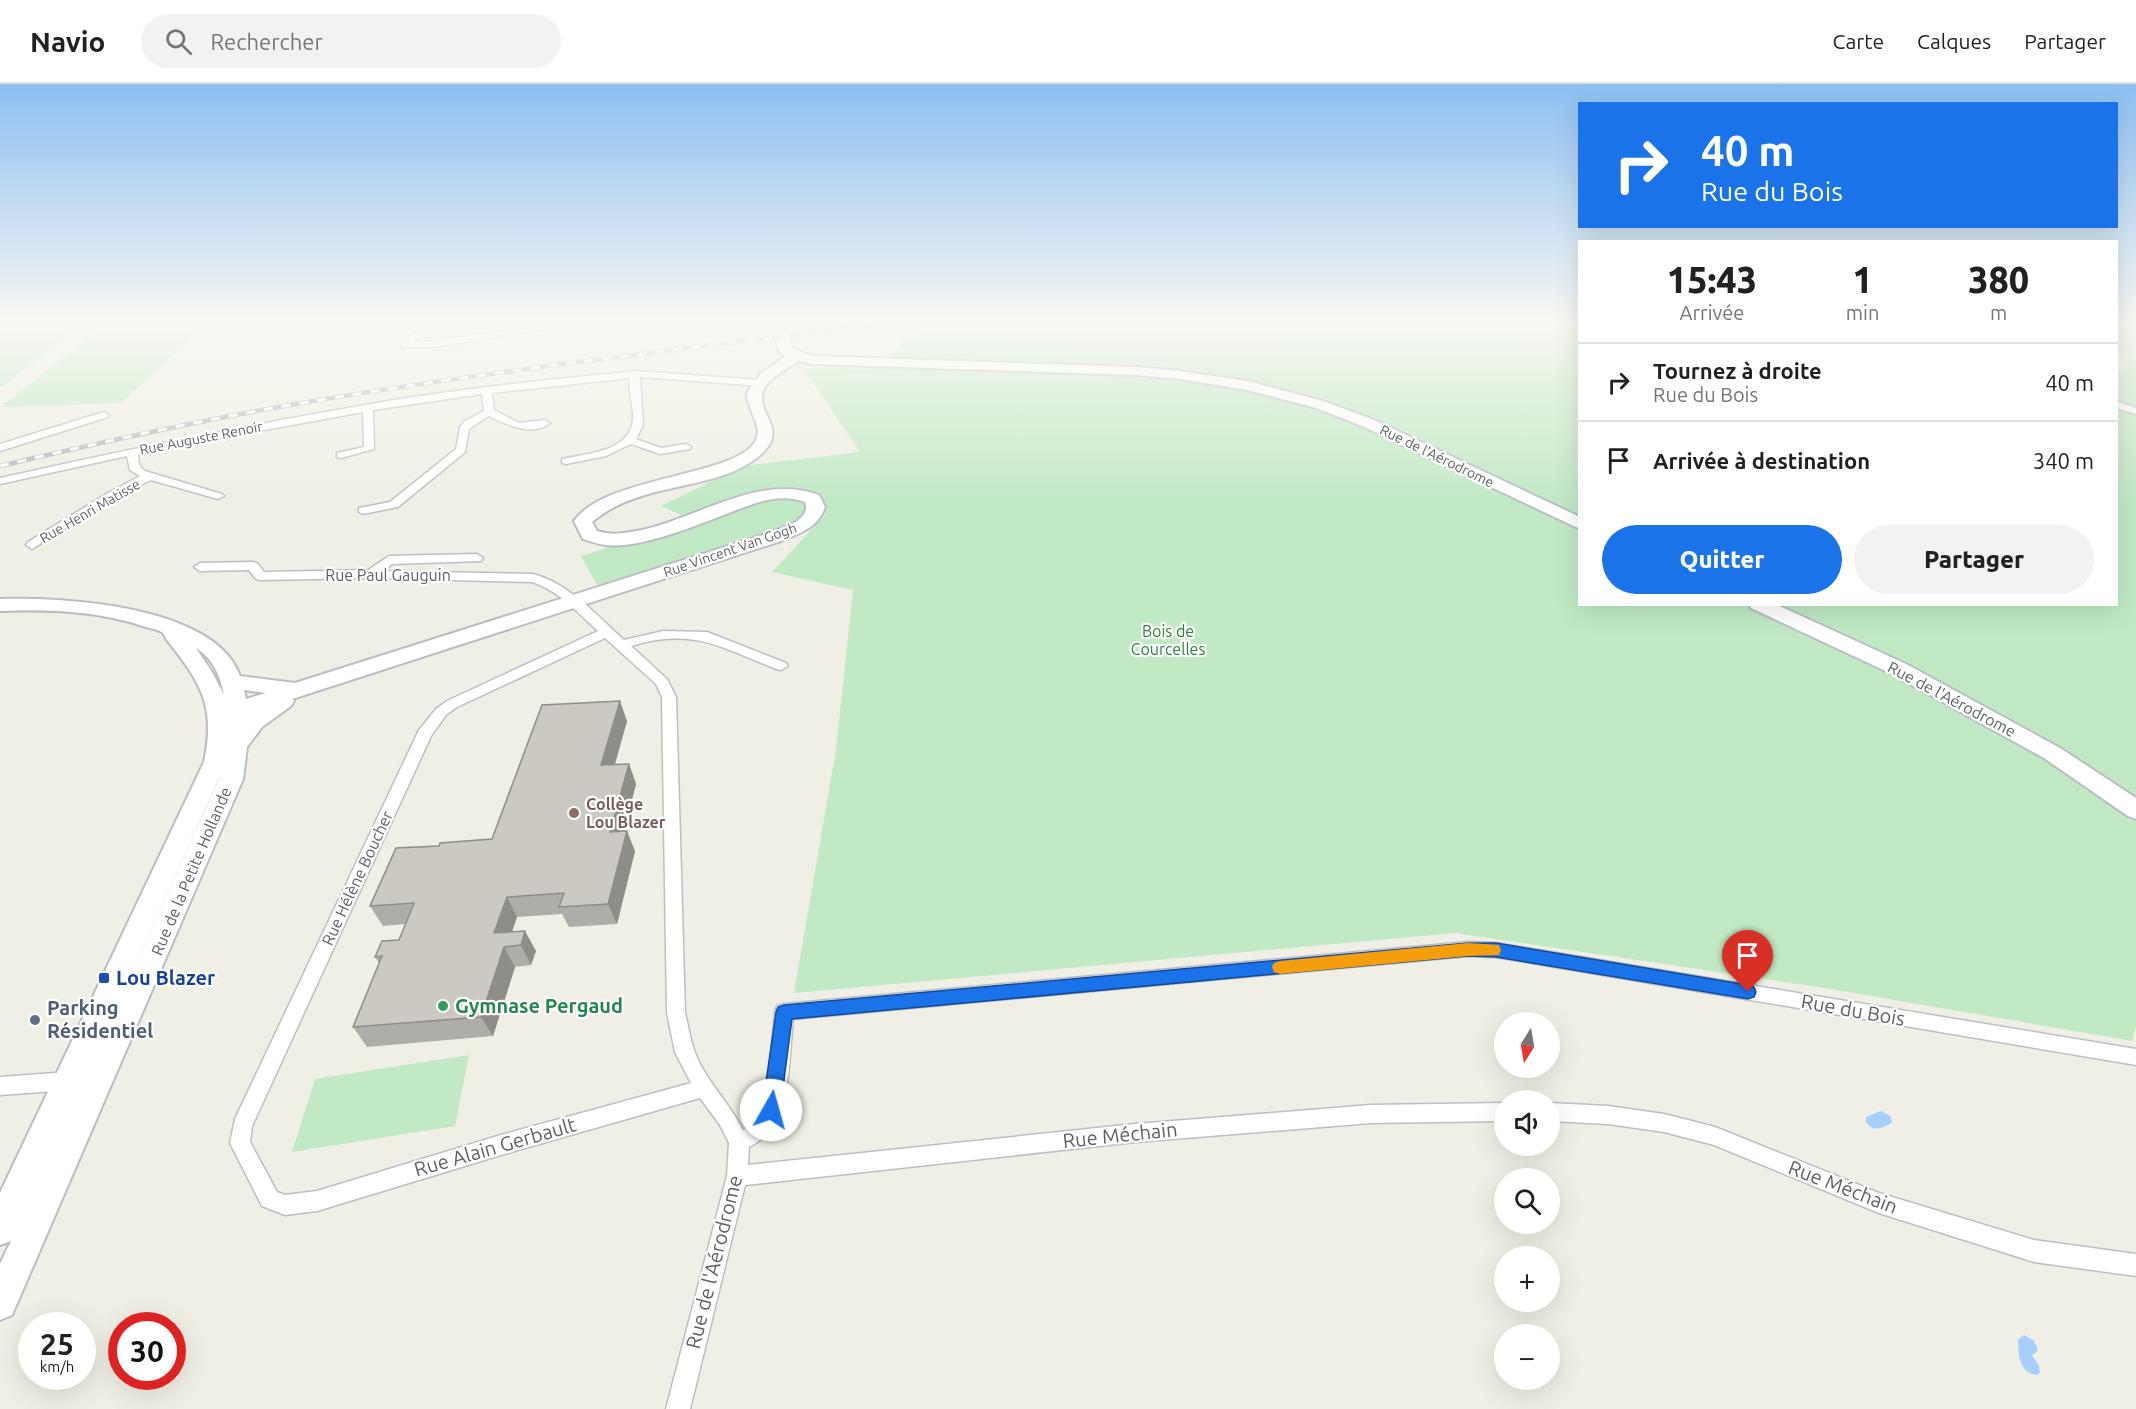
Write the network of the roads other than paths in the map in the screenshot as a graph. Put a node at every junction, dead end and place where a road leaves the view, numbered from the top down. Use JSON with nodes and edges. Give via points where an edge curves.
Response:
{"nodes":[{"id":1,"x":761,"y":383,"type":"edge"},
{"id":2,"x":544,"y":384,"type":"edge"},
{"id":3,"x":636,"y":384,"type":"edge"},
{"id":4,"x":1231,"y":384,"type":"edge"},
{"id":5,"x":487,"y":390,"type":"junction"},
{"id":6,"x":2118,"y":405,"type":"edge"},
{"id":7,"x":368,"y":407,"type":"junction"},
{"id":8,"x":2136,"y":411,"type":"edge"},
{"id":9,"x":489,"y":412,"type":"junction"},
{"id":10,"x":104,"y":415,"type":"dead end"},
{"id":11,"x":545,"y":423,"type":"dead end"},
{"id":12,"x":630,"y":440,"type":"junction"},
{"id":13,"x":686,"y":447,"type":"dead end"},
{"id":14,"x":0,"y":448,"type":"edge"},
{"id":15,"x":134,"y":451,"type":"junction"},
{"id":16,"x":341,"y":455,"type":"dead end"},
{"id":17,"x":566,"y":461,"type":"dead end"},
{"id":18,"x":148,"y":477,"type":"junction"},
{"id":19,"x":0,"y":481,"type":"edge"},
{"id":20,"x":218,"y":496,"type":"dead end"},
{"id":21,"x":363,"y":510,"type":"dead end"},
{"id":22,"x":1578,"y":523,"type":"edge"},
{"id":23,"x":32,"y":544,"type":"dead end"},
{"id":24,"x":477,"y":558,"type":"dead end"},
{"id":25,"x":200,"y":567,"type":"dead end"},
{"id":26,"x":371,"y":574,"type":"junction"},
{"id":27,"x":574,"y":602,"type":"junction"},
{"id":28,"x":0,"y":605,"type":"edge"},
{"id":29,"x":1762,"y":606,"type":"edge"},
{"id":30,"x":163,"y":625,"type":"junction"},
{"id":31,"x":606,"y":632,"type":"junction"},
{"id":32,"x":621,"y":645,"type":"junction"},
{"id":33,"x":781,"y":666,"type":"dead end"},
{"id":34,"x":231,"y":682,"type":"junction"},
{"id":35,"x":301,"y":688,"type":"junction"},
{"id":36,"x":227,"y":712,"type":"junction"},
{"id":37,"x":237,"y":745,"type":"junction"},
{"id":38,"x":2136,"y":810,"type":"edge"},
{"id":39,"x":2136,"y":1057,"type":"edge"},
{"id":40,"x":68,"y":1081,"type":"junction"},
{"id":41,"x":0,"y":1086,"type":"edge"},
{"id":42,"x":704,"y":1088,"type":"junction"},
{"id":43,"x":1494,"y":1112,"type":"edge"},
{"id":44,"x":1560,"y":1113,"type":"edge"},
{"id":45,"x":739,"y":1142,"type":"junction"},
{"id":46,"x":737,"y":1176,"type":"junction"},
{"id":47,"x":285,"y":1204,"type":"joint"},
{"id":48,"x":0,"y":1229,"type":"edge"},
{"id":49,"x":2136,"y":1265,"type":"edge"},
{"id":50,"x":0,"y":1303,"type":"edge"},
{"id":51,"x":678,"y":1409,"type":"edge"}],
"edges":[{"from":1,"to":27,"type":"street","name":"Rue Vincent Van Gogh","via":[[755,397],[766,434],[755,451],[732,465],[606,502],[583,521],[583,529],[599,538],[634,539],[768,493],[802,494],[813,499],[813,516],[783,534]]},
{"from":2,"to":5,"type":"street","name":"Rue Auguste Renoir"},
{"from":3,"to":12,"type":"street","via":[[639,427]]},
{"from":4,"to":22,"type":"street","name":"Rue de l'Aérodrome","via":[[1310,402],[1368,423]]},
{"from":5,"to":7,"type":"street","name":"Rue Auguste Renoir"},
{"from":5,"to":9,"type":"street"},
{"from":6,"to":8,"type":"street"},
{"from":7,"to":15,"type":"street","name":"Rue Auguste Renoir"},
{"from":7,"to":16,"type":"street","via":[[369,449]]},
{"from":9,"to":11,"type":"street","via":[[517,426]]},
{"from":9,"to":21,"type":"street","via":[[464,429],[460,450],[394,505]]},
{"from":10,"to":14,"type":"street"},
{"from":12,"to":13,"type":"street","via":[[660,451]]},
{"from":12,"to":17,"type":"street","via":[[611,451]]},
{"from":15,"to":18,"type":"street","name":"Rue Henri Matisse","via":[[136,470]]},
{"from":15,"to":19,"type":"street","name":"Rue Auguste Renoir"},
{"from":18,"to":20,"type":"street","name":"Rue Henri Matisse"},
{"from":18,"to":23,"type":"street","name":"Rue Henri Matisse"},
{"from":24,"to":26,"type":"street","via":[[389,560]]},
{"from":25,"to":26,"type":"street","name":"Rue Paul Gauguin","via":[[253,566],[260,576]]},
{"from":26,"to":27,"type":"street","name":"Rue Paul Gauguin","via":[[533,578],[546,582]]},
{"from":27,"to":31,"type":"street","name":"Rue de l'Aérodrome"},
{"from":27,"to":35,"type":"street"},
{"from":28,"to":30,"type":"street","name":"Rue de la Petite Hollande","via":[[67,604],[134,614]]},
{"from":29,"to":38,"type":"street","name":"Rue de l'Aérodrome","via":[[1910,675],[2052,753]]},
{"from":30,"to":34,"type":"street","name":"Rue de la Petite Hollande","via":[[210,647],[223,661]]},
{"from":30,"to":36,"type":"street","name":"Rue de la Petite Hollande","via":[[193,655]]},
{"from":31,"to":32,"type":"street","name":"Rue de l'Aérodrome"},
{"from":31,"to":47,"type":"street","name":"Rue Hélène Boucher","via":[[452,704],[424,734],[242,1126],[240,1143],[270,1199]]},
{"from":32,"to":33,"type":"street","via":[[650,636],[707,636]]},
{"from":32,"to":42,"type":"street","name":"Rue de l'Aérodrome","via":[[662,682],[669,697],[676,1013],[685,1052]]},
{"from":34,"to":35,"type":"street"},
{"from":34,"to":36,"type":"street","name":"Rue de la Petite Hollande"},
{"from":35,"to":36,"type":"street"},
{"from":35,"to":37,"type":"street","via":[[261,716]]},
{"from":36,"to":37,"type":"street","name":"Rue de la Petite Hollande"},
{"from":36,"to":40,"type":"street","name":"Rue de la Petite Hollande","via":[[215,762]]},
{"from":37,"to":50,"type":"street","name":"Rue de la Petite Hollande","via":[[231,779]]},
{"from":39,"to":45,"type":"street","name":"Rue du Bois","via":[[1496,950],[1468,950],[784,1012],[771,1110],[756,1134]]},
{"from":40,"to":41,"type":"street"},
{"from":40,"to":48,"type":"street","name":"Rue de la Petite Hollande"},
{"from":42,"to":45,"type":"street","name":"Rue de l'Aérodrome","via":[[728,1118]]},
{"from":42,"to":47,"type":"street","name":"Rue Alain Gerbault","via":[[501,1144],[317,1201]]},
{"from":43,"to":46,"type":"street","name":"Rue Méchain","via":[[1371,1113],[1135,1133]]},
{"from":44,"to":49,"type":"street","name":"Rue Méchain","via":[[1664,1123],[1715,1136],[1878,1203],[2034,1251]]},
{"from":45,"to":46,"type":"street","name":"Rue de l'Aérodrome"},
{"from":46,"to":51,"type":"street","name":"Rue de l'Aérodrome"}]}
